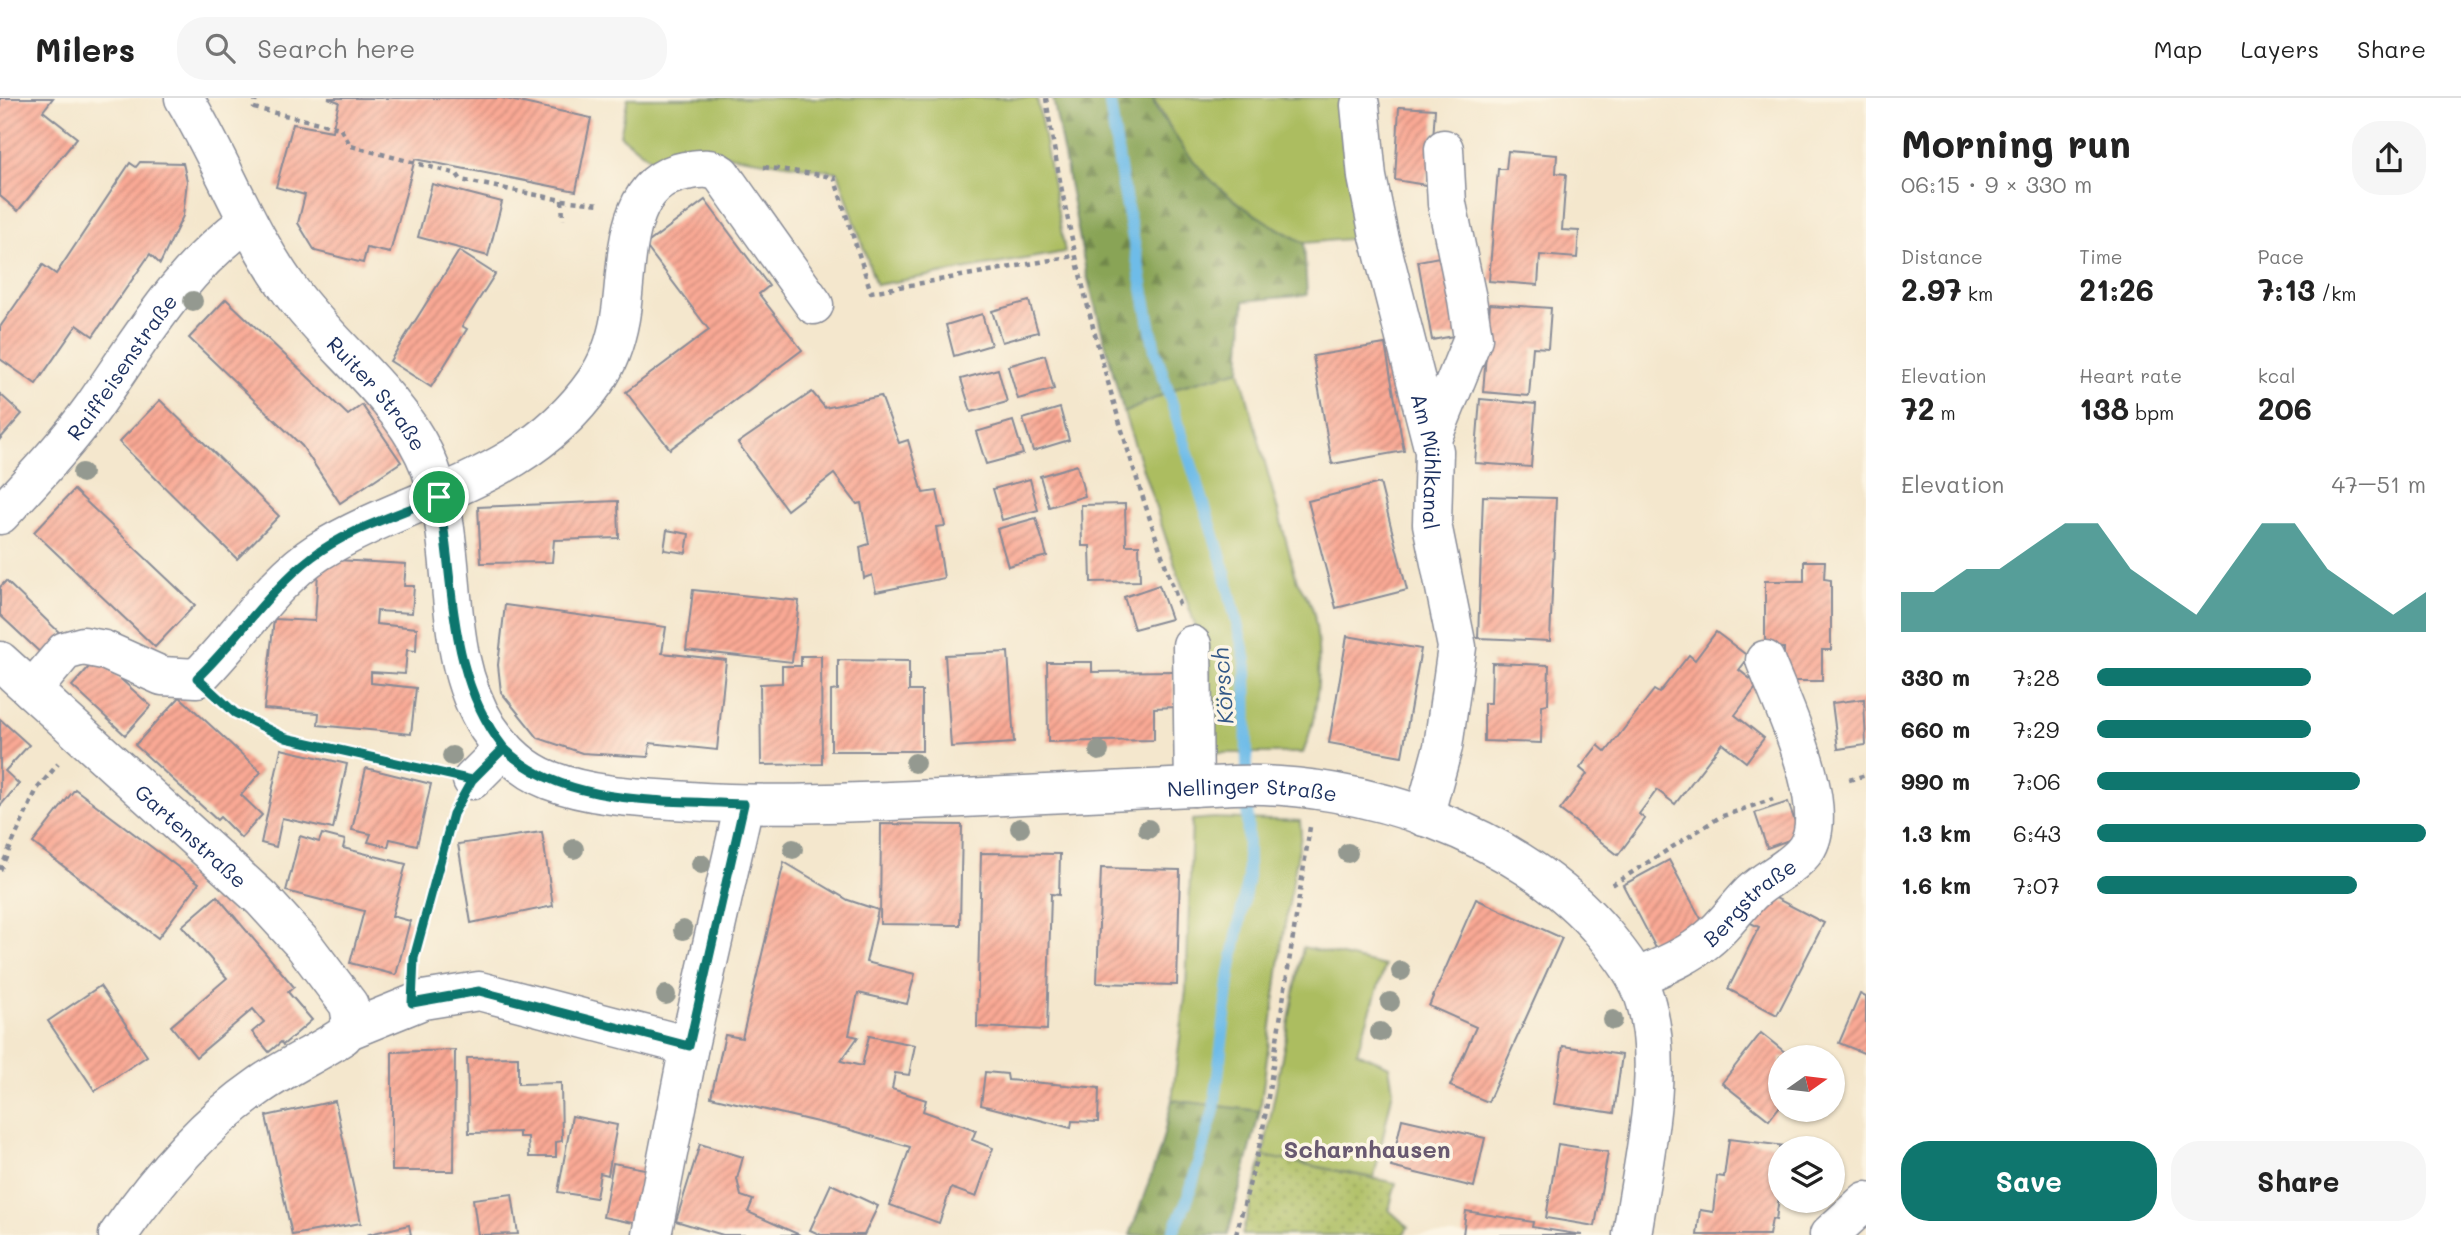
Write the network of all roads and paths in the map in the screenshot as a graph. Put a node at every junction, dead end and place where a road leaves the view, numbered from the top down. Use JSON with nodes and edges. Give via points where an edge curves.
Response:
{"nodes":[{"id":1,"x":256,"y":98,"type":"edge"},
{"id":2,"x":1046,"y":98,"type":"edge"},
{"id":3,"x":186,"y":99,"type":"edge"},
{"id":4,"x":1360,"y":105,"type":"dead end"},
{"id":5,"x":1444,"y":149,"type":"dead end"},
{"id":6,"x":713,"y":169,"type":"junction"},
{"id":7,"x":562,"y":200,"type":"junction"},
{"id":8,"x":639,"y":207,"type":"junction"},
{"id":9,"x":563,"y":220,"type":"dead end"},
{"id":10,"x":247,"y":222,"type":"junction"},
{"id":11,"x":1074,"y":257,"type":"junction"},
{"id":12,"x":814,"y":305,"type":"dead end"},
{"id":13,"x":1432,"y":439,"type":"junction"},
{"id":14,"x":439,"y":497,"type":"junction"},
{"id":15,"x":0,"y":515,"type":"edge"},
{"id":16,"x":1192,"y":645,"type":"joint"},
{"id":17,"x":1765,"y":660,"type":"dead end"},
{"id":18,"x":0,"y":661,"type":"edge"},
{"id":19,"x":197,"y":678,"type":"junction"},
{"id":20,"x":32,"y":690,"type":"junction"},
{"id":21,"x":82,"y":737,"type":"junction"},
{"id":22,"x":504,"y":748,"type":"junction"},
{"id":23,"x":547,"y":779,"type":"joint"},
{"id":24,"x":472,"y":780,"type":"junction"},
{"id":25,"x":1194,"y":787,"type":"junction"},
{"id":26,"x":1304,"y":787,"type":"junction"},
{"id":27,"x":1810,"y":790,"type":"junction"},
{"id":28,"x":744,"y":804,"type":"junction"},
{"id":29,"x":1424,"y":817,"type":"junction"},
{"id":30,"x":0,"y":870,"type":"edge"},
{"id":31,"x":1610,"y":886,"type":"dead end"},
{"id":32,"x":1636,"y":978,"type":"junction"},
{"id":33,"x":412,"y":1003,"type":"junction"},
{"id":34,"x":349,"y":1030,"type":"junction"},
{"id":35,"x":689,"y":1046,"type":"junction"},
{"id":36,"x":1866,"y":1201,"type":"edge"},
{"id":37,"x":118,"y":1235,"type":"edge"},
{"id":38,"x":652,"y":1235,"type":"edge"},
{"id":39,"x":1236,"y":1235,"type":"edge"},
{"id":40,"x":1632,"y":1235,"type":"edge"},
{"id":41,"x":1829,"y":1235,"type":"edge"}],
"edges":[{"from":1,"to":7,"type":"path","via":[[254,108],[340,128],[351,146],[457,174],[461,180]]},
{"from":2,"to":11,"type":"path"},
{"from":3,"to":10,"type":"street","name":"Ruiter Straße"},
{"from":4,"to":13,"type":"street","name":"Am Mühlkanal","via":[[1379,236]]},
{"from":5,"to":13,"type":"street","via":[[1447,204],[1473,338]]},
{"from":6,"to":8,"type":"street","via":[[660,179]]},
{"from":6,"to":11,"type":"path","via":[[724,161],[834,177],[871,292]]},
{"from":6,"to":12,"type":"street"},
{"from":7,"to":8,"type":"path"},
{"from":7,"to":9,"type":"path"},
{"from":8,"to":14,"type":"street","via":[[630,239],[620,319],[596,381],[562,420],[522,452]]},
{"from":10,"to":14,"type":"street","name":"Ruiter Straße","via":[[302,307],[408,426],[426,456]]},
{"from":10,"to":15,"type":"street","name":"Raiffeisenstraße","via":[[178,284],[77,428]]},
{"from":11,"to":16,"type":"path","via":[[1119,426]]},
{"from":13,"to":29,"type":"street","name":"Am Mühlkanal","via":[[1436,472],[1432,524],[1457,659],[1441,756]]},
{"from":14,"to":19,"type":"street","via":[[310,558]]},
{"from":14,"to":22,"type":"street","name":"Ruiter Straße","via":[[464,668],[479,710]]},
{"from":16,"to":25,"type":"street"},
{"from":17,"to":27,"type":"street","name":"Bergstraße","via":[[1797,741]]},
{"from":18,"to":20,"type":"street","name":"Gartenstraße"},
{"from":19,"to":20,"type":"street","via":[[162,677],[104,650],[83,646],[65,651]]},
{"from":19,"to":24,"type":"path","via":[[235,713],[286,738]]},
{"from":20,"to":21,"type":"street","name":"Gartenstraße"},
{"from":21,"to":30,"type":"path","via":[[37,789]]},
{"from":21,"to":34,"type":"street","name":"Gartenstraße","via":[[262,899],[349,1005]]},
{"from":22,"to":23,"type":"street","name":"Ruiter Straße"},
{"from":22,"to":24,"type":"street"},
{"from":23,"to":28,"type":"street","name":"Nellinger Straße","via":[[602,794]]},
{"from":24,"to":33,"type":"path","via":[[453,814],[414,958]]},
{"from":25,"to":26,"type":"street","name":"Nellinger Straße"},
{"from":25,"to":28,"type":"street","name":"Nellinger Straße","via":[[839,804]]},
{"from":26,"to":29,"type":"street","name":"Nellinger Straße","via":[[1376,801]]},
{"from":26,"to":39,"type":"path","via":[[1310,827],[1266,1112]]},
{"from":27,"to":31,"type":"path","via":[[1727,813]]},
{"from":27,"to":32,"type":"street","name":"Bergstraße","via":[[1813,825],[1810,842],[1801,855],[1752,891],[1706,941]]},
{"from":28,"to":35,"type":"street"},
{"from":29,"to":32,"type":"street","name":"Nellinger Straße","via":[[1485,844],[1546,881],[1600,929]]},
{"from":32,"to":40,"type":"street","name":"Nellinger Straße","via":[[1649,1014],[1652,1069]]},
{"from":33,"to":34,"type":"street"},
{"from":33,"to":35,"type":"street","via":[[479,991]]},
{"from":34,"to":37,"type":"street","via":[[270,1078],[229,1110],[163,1177]]},
{"from":35,"to":38,"type":"street"},
{"from":36,"to":41,"type":"street"}]}
